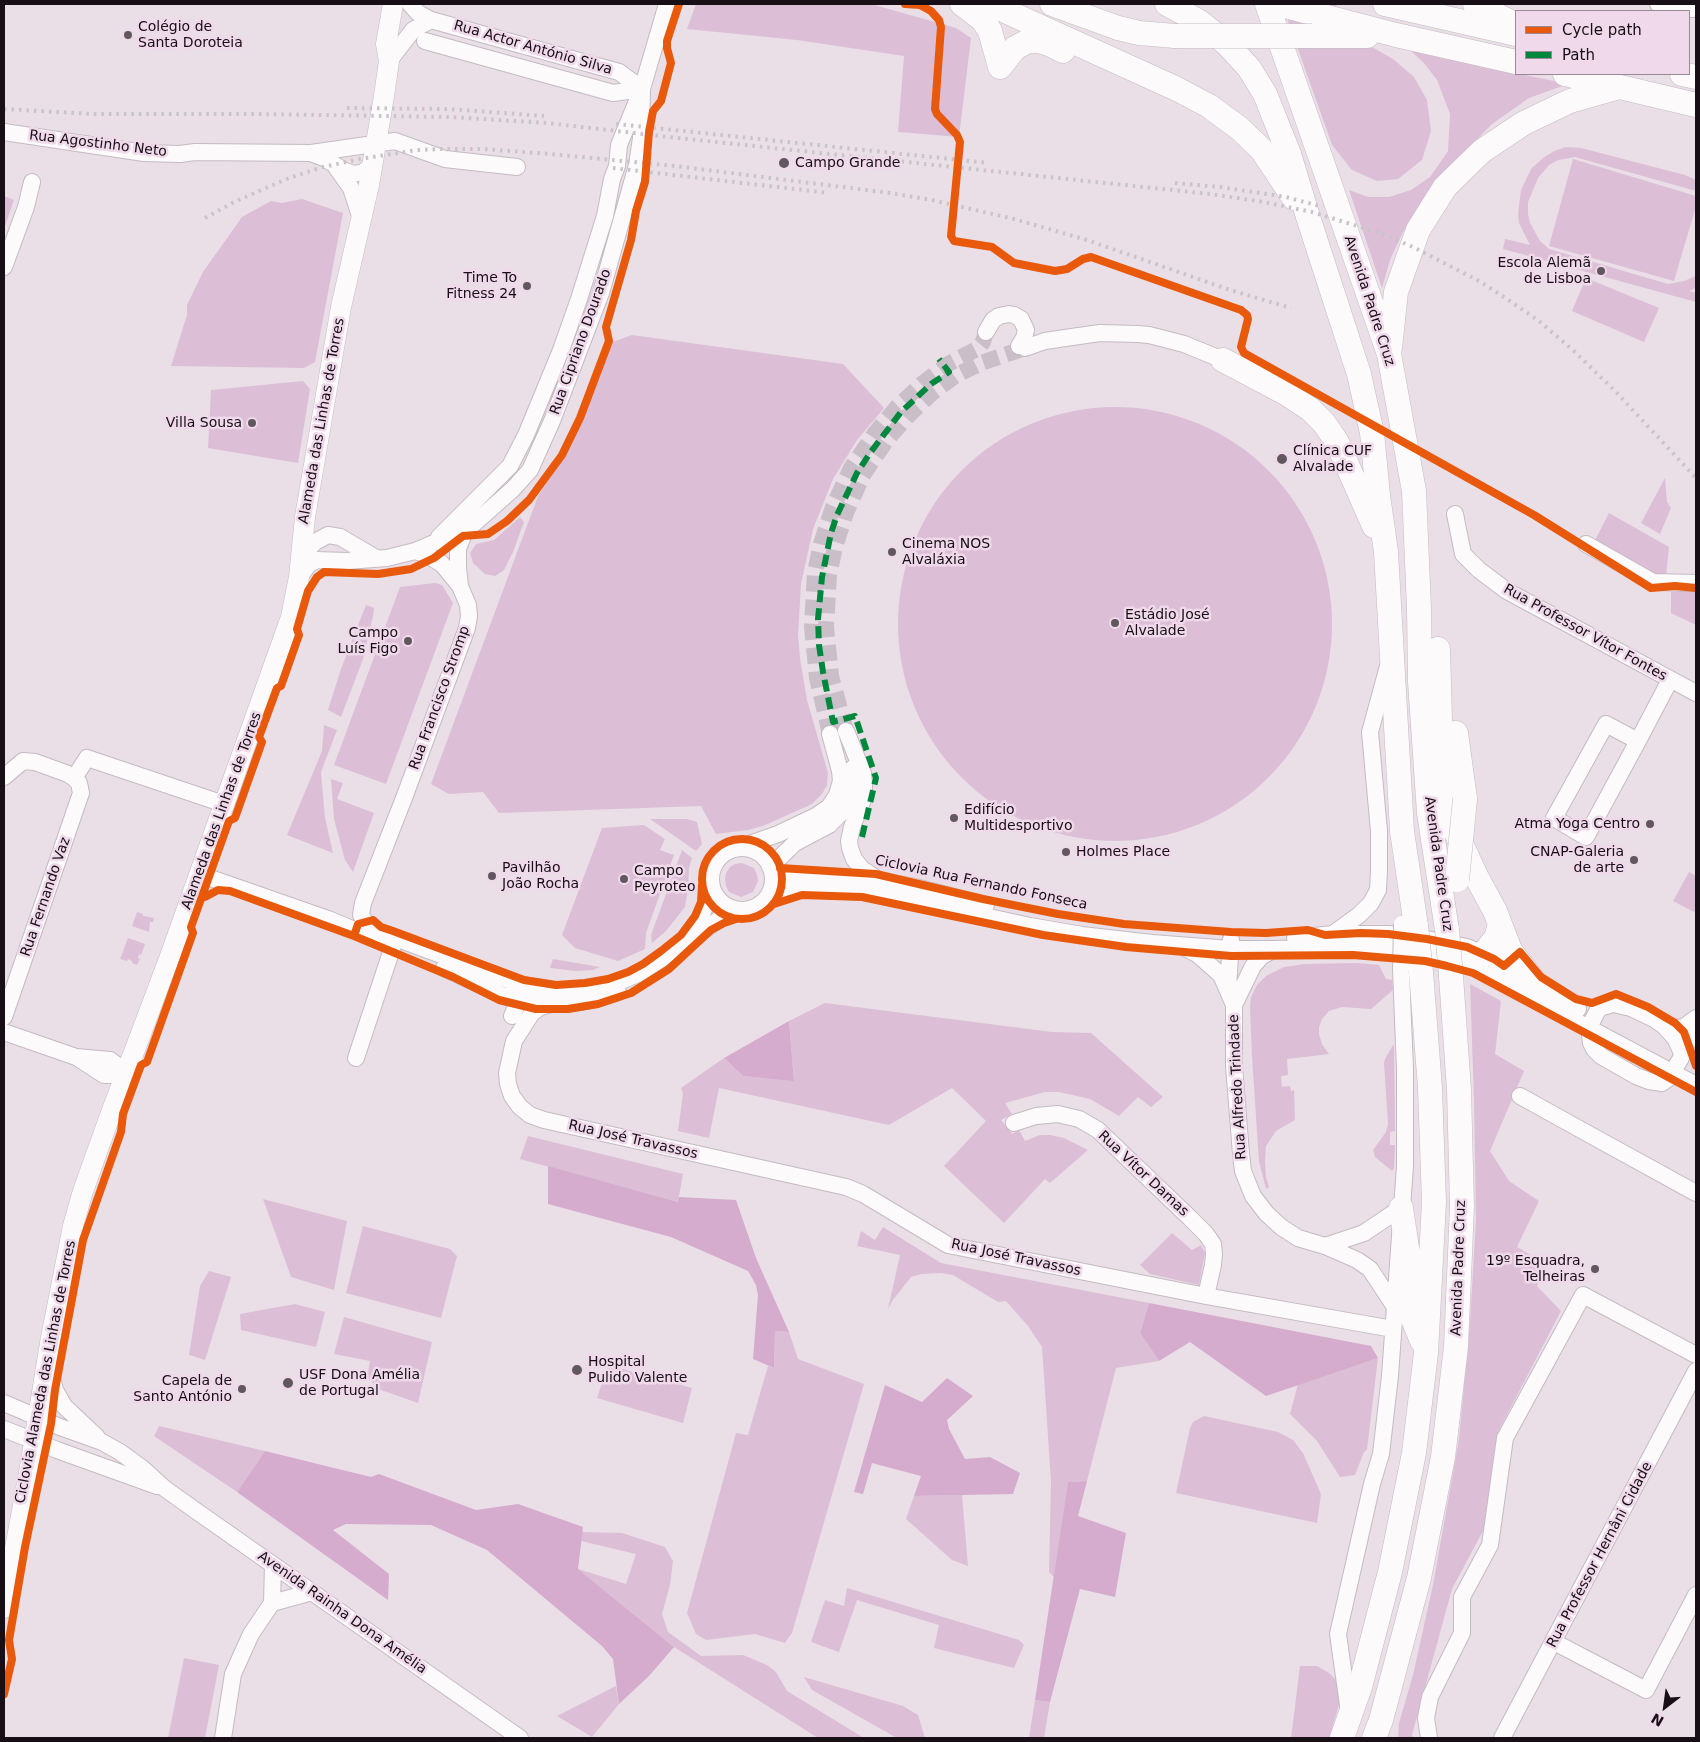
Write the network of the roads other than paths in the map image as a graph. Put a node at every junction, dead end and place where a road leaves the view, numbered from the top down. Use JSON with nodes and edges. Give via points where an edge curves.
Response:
{"nodes":[{"id":1,"x":392,"y":4,"type":"edge"},
{"id":2,"x":410,"y":4,"type":"edge"},
{"id":3,"x":667,"y":4,"type":"edge"},
{"id":4,"x":962,"y":4,"type":"edge"},
{"id":5,"x":990,"y":4,"type":"edge"},
{"id":6,"x":1052,"y":4,"type":"edge"},
{"id":7,"x":1167,"y":4,"type":"edge"},
{"id":8,"x":1266,"y":4,"type":"edge"},
{"id":9,"x":1385,"y":4,"type":"edge"},
{"id":10,"x":1476,"y":4,"type":"edge"},
{"id":11,"x":1658,"y":4,"type":"edge"},
{"id":12,"x":1694,"y":4,"type":"edge"},
{"id":13,"x":1288,"y":6,"type":"edge"},
{"id":14,"x":431,"y":20,"type":"junction"},
{"id":15,"x":1515,"y":24,"type":"edge"},
{"id":16,"x":1515,"y":34,"type":"edge"},
{"id":17,"x":1396,"y":35,"type":"junction"},
{"id":18,"x":425,"y":41,"type":"dead end"},
{"id":19,"x":394,"y":54,"type":"junction"},
{"id":20,"x":1515,"y":62,"type":"edge"},
{"id":21,"x":1134,"y":69,"type":"junction"},
{"id":22,"x":1569,"y":75,"type":"edge"},
{"id":23,"x":1619,"y":87,"type":"junction"},
{"id":24,"x":642,"y":89,"type":"junction"},
{"id":25,"x":1696,"y":105,"type":"edge"},
{"id":26,"x":4,"y":132,"type":"edge"},
{"id":27,"x":373,"y":152,"type":"junction"},
{"id":28,"x":311,"y":153,"type":"junction"},
{"id":29,"x":332,"y":163,"type":"junction"},
{"id":30,"x":517,"y":167,"type":"dead end"},
{"id":31,"x":32,"y":182,"type":"dead end"},
{"id":32,"x":361,"y":219,"type":"junction"},
{"id":33,"x":1309,"y":220,"type":"junction"},
{"id":34,"x":4,"y":267,"type":"edge"},
{"id":35,"x":986,"y":332,"type":"tunnel mouth"},
{"id":36,"x":1389,"y":354,"type":"junction"},
{"id":37,"x":1223,"y":360,"type":"joint"},
{"id":38,"x":1455,"y":514,"type":"dead end"},
{"id":39,"x":469,"y":528,"type":"junction"},
{"id":40,"x":431,"y":544,"type":"junction"},
{"id":41,"x":1586,"y":544,"type":"dead end"},
{"id":42,"x":415,"y":551,"type":"junction"},
{"id":43,"x":1386,"y":552,"type":"junction"},
{"id":44,"x":376,"y":558,"type":"junction"},
{"id":45,"x":300,"y":577,"type":"junction"},
{"id":46,"x":1696,"y":583,"type":"edge"},
{"id":47,"x":460,"y":586,"type":"junction"},
{"id":48,"x":1419,"y":608,"type":"junction"},
{"id":49,"x":1392,"y":650,"type":"junction"},
{"id":50,"x":1438,"y":650,"type":"junction"},
{"id":51,"x":1670,"y":680,"type":"junction"},
{"id":52,"x":1696,"y":693,"type":"edge"},
{"id":53,"x":842,"y":737,"type":"junction"},
{"id":54,"x":1638,"y":742,"type":"junction"},
{"id":55,"x":4,"y":777,"type":"edge"},
{"id":56,"x":74,"y":778,"type":"junction"},
{"id":57,"x":224,"y":804,"type":"junction"},
{"id":58,"x":734,"y":849,"type":"junction"},
{"id":59,"x":771,"y":869,"type":"junction"},
{"id":60,"x":199,"y":874,"type":"junction"},
{"id":61,"x":711,"y":877,"type":"junction"},
{"id":62,"x":882,"y":881,"type":"junction"},
{"id":63,"x":766,"y":899,"type":"junction"},
{"id":64,"x":363,"y":902,"type":"junction"},
{"id":65,"x":743,"y":910,"type":"junction"},
{"id":66,"x":328,"y":920,"type":"junction"},
{"id":67,"x":1500,"y":924,"type":"junction"},
{"id":68,"x":1448,"y":930,"type":"junction"},
{"id":69,"x":1333,"y":934,"type":"junction"},
{"id":70,"x":1231,"y":944,"type":"junction"},
{"id":71,"x":393,"y":946,"type":"junction"},
{"id":72,"x":1182,"y":946,"type":"junction"},
{"id":73,"x":1275,"y":949,"type":"junction"},
{"id":74,"x":1483,"y":954,"type":"junction"},
{"id":75,"x":1450,"y":967,"type":"junction"},
{"id":76,"x":1411,"y":971,"type":"junction"},
{"id":77,"x":1540,"y":988,"type":"junction"},
{"id":78,"x":558,"y":991,"type":"junction"},
{"id":79,"x":502,"y":995,"type":"junction"},
{"id":80,"x":1231,"y":998,"type":"junction"},
{"id":81,"x":519,"y":1000,"type":"junction"},
{"id":82,"x":548,"y":1005,"type":"junction"},
{"id":83,"x":512,"y":1016,"type":"junction"},
{"id":84,"x":4,"y":1018,"type":"edge"},
{"id":85,"x":1696,"y":1018,"type":"edge"},
{"id":86,"x":1591,"y":1022,"type":"junction"},
{"id":87,"x":1664,"y":1026,"type":"junction"},
{"id":88,"x":1696,"y":1027,"type":"edge"},
{"id":89,"x":4,"y":1032,"type":"edge"},
{"id":90,"x":514,"y":1041,"type":"junction"},
{"id":91,"x":356,"y":1058,"type":"dead end"},
{"id":92,"x":1678,"y":1063,"type":"junction"},
{"id":93,"x":1696,"y":1073,"type":"edge"},
{"id":94,"x":125,"y":1075,"type":"junction"},
{"id":95,"x":1696,"y":1084,"type":"edge"},
{"id":96,"x":1520,"y":1096,"type":"dead end"},
{"id":97,"x":1014,"y":1123,"type":"dead end"},
{"id":98,"x":1696,"y":1193,"type":"edge"},
{"id":99,"x":1401,"y":1208,"type":"junction"},
{"id":100,"x":1325,"y":1246,"type":"junction"},
{"id":101,"x":1206,"y":1296,"type":"junction"},
{"id":102,"x":1394,"y":1307,"type":"junction"},
{"id":103,"x":1393,"y":1329,"type":"junction"},
{"id":104,"x":1426,"y":1353,"type":"junction"},
{"id":105,"x":1696,"y":1355,"type":"edge"},
{"id":106,"x":48,"y":1358,"type":"junction"},
{"id":107,"x":1696,"y":1371,"type":"edge"},
{"id":108,"x":4,"y":1403,"type":"edge"},
{"id":109,"x":38,"y":1418,"type":"junction"},
{"id":110,"x":4,"y":1429,"type":"edge"},
{"id":111,"x":34,"y":1442,"type":"junction"},
{"id":112,"x":102,"y":1442,"type":"junction"},
{"id":113,"x":164,"y":1488,"type":"junction"},
{"id":114,"x":273,"y":1565,"type":"junction"},
{"id":115,"x":312,"y":1592,"type":"junction"},
{"id":116,"x":1696,"y":1595,"type":"edge"},
{"id":117,"x":272,"y":1603,"type":"junction"},
{"id":118,"x":4,"y":1608,"type":"edge"},
{"id":119,"x":1554,"y":1642,"type":"junction"},
{"id":120,"x":1346,"y":1728,"type":"edge"},
{"id":121,"x":223,"y":1738,"type":"edge"},
{"id":122,"x":520,"y":1738,"type":"edge"},
{"id":123,"x":1374,"y":1738,"type":"edge"},
{"id":124,"x":1429,"y":1738,"type":"edge"},
{"id":125,"x":1502,"y":1738,"type":"edge"}],
"edges":[{"from":1,"to":19,"type":"main road","name":"Alameda das Linhas de Torres","via":[[386,44]]},
{"from":2,"to":14,"type":"street","name":"Rua Actor António Silva"},
{"from":3,"to":24,"type":"street","name":"Rua Cipriano Dourado"},
{"from":4,"to":21,"type":"highway","via":[[983,20],[990,31],[1000,67],[1021,43],[1038,41],[1089,63]]},
{"from":5,"to":21,"type":"highway"},
{"from":6,"to":17,"type":"highway","bridge":true,"via":[[1139,33],[1174,36]]},
{"from":7,"to":33,"type":"highway","name":"Avenida Padre Cruz","via":[[1200,22],[1249,68],[1264,94],[1285,145]]},
{"from":8,"to":36,"type":"highway","name":"Avenida Padre Cruz"},
{"from":9,"to":16,"type":"highway"},
{"from":10,"to":15,"type":"highway"},
{"from":11,"to":12,"type":"street","via":[[1693,9]]},
{"from":13,"to":17,"type":"highway"},
{"from":14,"to":19,"type":"street","via":[[413,30]]},
{"from":14,"to":24,"type":"street","name":"Rua Actor António Silva","via":[[619,72]]},
{"from":17,"to":20,"type":"highway"},
{"from":18,"to":24,"type":"street","name":"Rua Actor António Silva","via":[[613,93]]},
{"from":19,"to":27,"type":"main road","name":"Alameda das Linhas de Torres"},
{"from":21,"to":33,"type":"highway","via":[[1209,106],[1239,128],[1262,150]]},
{"from":22,"to":23,"type":"highway"},
{"from":23,"to":25,"type":"highway"},
{"from":23,"to":36,"type":"highway","via":[[1570,101],[1524,123],[1482,152],[1445,187],[1418,230],[1396,292]]},
{"from":24,"to":39,"type":"street","name":"Rua Cipriano Dourado","via":[[641,138],[633,182],[583,341],[530,470]]},
{"from":24,"to":40,"type":"street","name":"Rua Cipriano Dourado","via":[[619,145],[618,166],[579,299],[516,458]]},
{"from":26,"to":28,"type":"street","name":"Rua Agostinho Neto","via":[[144,153]]},
{"from":27,"to":28,"type":"street","name":"Rua Agostinho Neto"},
{"from":27,"to":29,"type":"street","name":"Rua Agostinho Neto","via":[[367,170],[360,174]]},
{"from":27,"to":30,"type":"street","via":[[395,141],[445,159]]},
{"from":27,"to":32,"type":"main road","name":"Alameda das Linhas de Torres"},
{"from":28,"to":29,"type":"street","name":"Rua Agostinho Neto"},
{"from":29,"to":32,"type":"street","name":"Rua Agostinho Neto","via":[[346,178]]},
{"from":31,"to":34,"type":"street"},
{"from":32,"to":45,"type":"main road","name":"Alameda das Linhas de Torres","via":[[341,307],[308,498]]},
{"from":33,"to":43,"type":"highway","name":"Avenida Padre Cruz","via":[[1359,374],[1372,433]]},
{"from":35,"to":37,"type":"street","via":[[993,320],[1009,314],[1021,320],[1026,330],[1022,347],[1072,336],[1138,334],[1184,344]]},
{"from":36,"to":48,"type":"highway","name":"Avenida Padre Cruz","via":[[1414,491]]},
{"from":37,"to":43,"type":"highway","via":[[1287,394],[1324,423],[1338,442]]},
{"from":38,"to":51,"type":"street","name":"Rua Professor Vítor Fontes","via":[[1463,554],[1479,570],[1507,591]]},
{"from":39,"to":40,"type":"street","name":"Rua Cipriano Dourado"},
{"from":39,"to":47,"type":"street","via":[[458,549]]},
{"from":40,"to":42,"type":"street","name":"Rua Cipriano Dourado"},
{"from":41,"to":46,"type":"street","via":[[1653,582]]},
{"from":42,"to":44,"type":"street"},
{"from":42,"to":47,"type":"street","name":"Rua Francisco Stromp","via":[[442,564]]},
{"from":43,"to":49,"type":"highway","name":"Avenida Padre Cruz"},
{"from":44,"to":45,"type":"street","via":[[317,560],[309,564]]},
{"from":44,"to":45,"type":"street","via":[[340,537],[328,535],[308,549]]},
{"from":45,"to":57,"type":"main road","name":"Alameda das Linhas de Torres","via":[[291,617]]},
{"from":47,"to":64,"type":"street","name":"Rua Francisco Stromp","via":[[468,604],[467,628]]},
{"from":48,"to":50,"type":"highway"},
{"from":48,"to":68,"type":"highway","name":"Avenida Padre Cruz","via":[[1428,812]]},
{"from":49,"to":69,"type":"street","via":[[1370,732],[1379,832],[1378,890],[1371,904],[1359,916]]},
{"from":49,"to":76,"type":"highway","name":"Avenida Padre Cruz","bridge":true},
{"from":50,"to":67,"type":"highway","via":[[1448,815]]},
{"from":50,"to":68,"type":"highway","bridge":true,"via":[[1452,699],[1464,799],[1457,880]]},
{"from":51,"to":52,"type":"street","name":"Rua Professor Vítor Fontes"},
{"from":51,"to":54,"type":"street"},
{"from":53,"to":58,"type":"street","via":[[841,781],[829,807],[778,834]]},
{"from":53,"to":59,"type":"street","via":[[854,784],[846,806],[829,825],[800,839]]},
{"from":53,"to":62,"type":"street","via":[[863,773],[864,784],[864,797],[852,827],[850,848],[862,869]]},
{"from":54,"to":54,"type":"street","via":[[1586,837],[1554,818],[1606,724]]},
{"from":55,"to":56,"type":"street","via":[[19,763],[28,760]]},
{"from":56,"to":57,"type":"street","via":[[87,758]]},
{"from":56,"to":84,"type":"street","name":"Rua Fernando Vaz","via":[[81,788],[80,799]]},
{"from":57,"to":60,"type":"main road","name":"Alameda das Linhas de Torres"},
{"from":58,"to":59,"type":"street","via":[[755,851]]},
{"from":58,"to":61,"type":"street","via":[[718,859]]},
{"from":59,"to":62,"type":"street","via":[[788,876]]},
{"from":59,"to":63,"type":"street","via":[[773,881]]},
{"from":60,"to":66,"type":"street"},
{"from":60,"to":94,"type":"main road","name":"Alameda das Linhas de Torres"},
{"from":61,"to":65,"type":"street","via":[[714,892],[723,904]]},
{"from":61,"to":78,"type":"street","via":[[706,905],[696,923],[685,938],[660,960],[616,983]]},
{"from":62,"to":70,"type":"street","via":[[1031,915]]},
{"from":63,"to":65,"type":"street"},
{"from":63,"to":72,"type":"street","via":[[803,889],[869,892],[1082,935]]},
{"from":64,"to":66,"type":"street","via":[[345,915]]},
{"from":64,"to":78,"type":"street","via":[[361,915],[374,930],[508,981]]},
{"from":65,"to":82,"type":"street","via":[[709,926],[665,966],[628,988],[597,999]]},
{"from":66,"to":71,"type":"street"},
{"from":67,"to":74,"type":"highway","via":[[1496,938]]},
{"from":67,"to":77,"type":"highway","via":[[1510,950]]},
{"from":68,"to":75,"type":"highway","name":"Avenida Padre Cruz","bridge":true},
{"from":69,"to":70,"type":"street"},
{"from":69,"to":74,"type":"street","via":[[1388,934],[1427,939],[1467,947]]},
{"from":70,"to":72,"type":"street"},
{"from":70,"to":73,"type":"street"},
{"from":70,"to":80,"type":"street","name":"Rua Alfredo Trindade"},
{"from":71,"to":79,"type":"street"},
{"from":71,"to":91,"type":"street"},
{"from":72,"to":80,"type":"street","name":"Rua Alfredo Trindade","via":[[1197,954],[1221,975]]},
{"from":73,"to":75,"type":"street","via":[[1370,946],[1425,952]]},
{"from":73,"to":80,"type":"street","name":"Rua Alfredo Trindade","via":[[1253,966]]},
{"from":74,"to":75,"type":"street"},
{"from":74,"to":77,"type":"street","via":[[1520,979]]},
{"from":75,"to":86,"type":"street","via":[[1469,964]]},
{"from":75,"to":123,"type":"highway","name":"Avenida Padre Cruz","via":[[1459,1090],[1462,1206],[1456,1347],[1443,1457],[1419,1578]]},
{"from":76,"to":99,"type":"street","name":"Avenida Padre Cruz"},
{"from":76,"to":104,"type":"highway","name":"Avenida Padre Cruz","via":[[1430,1088],[1434,1202]]},
{"from":77,"to":86,"type":"street"},
{"from":78,"to":81,"type":"street","via":[[536,993]]},
{"from":79,"to":81,"type":"street"},
{"from":79,"to":83,"type":"street","name":"Rua José Travassos"},
{"from":80,"to":100,"type":"street","name":"Rua Alfredo Trindade","via":[[1243,1171],[1253,1196],[1281,1227],[1298,1238]]},
{"from":81,"to":82,"type":"street"},
{"from":81,"to":83,"type":"street"},
{"from":82,"to":90,"type":"street","name":"Rua José Travassos","via":[[532,1013]]},
{"from":83,"to":90,"type":"street","name":"Rua José Travassos"},
{"from":85,"to":87,"type":"street","via":[[1684,1027]]},
{"from":86,"to":87,"type":"street","via":[[1599,1008],[1618,1004],[1639,1011]]},
{"from":86,"to":92,"type":"street"},
{"from":86,"to":92,"type":"street","via":[[1591,1043],[1600,1056],[1648,1081],[1662,1083]]},
{"from":87,"to":92,"type":"street","via":[[1676,1038]]},
{"from":88,"to":92,"type":"street"},
{"from":89,"to":94,"type":"street","via":[[76,1057],[110,1060]]},
{"from":90,"to":101,"type":"street","name":"Rua José Travassos","via":[[507,1072],[508,1084],[512,1096],[530,1115],[846,1187],[948,1245]]},
{"from":92,"to":93,"type":"street"},
{"from":92,"to":95,"type":"street"},
{"from":94,"to":106,"type":"main road","name":"Alameda das Linhas de Torres","via":[[73,1226]]},
{"from":96,"to":98,"type":"street"},
{"from":97,"to":101,"type":"street","name":"Rua Vítor Damas","via":[[1058,1114],[1079,1119],[1098,1130],[1213,1244],[1213,1265]]},
{"from":99,"to":100,"type":"street","via":[[1364,1232]]},
{"from":99,"to":102,"type":"street","name":"Avenida Padre Cruz"},
{"from":99,"to":104,"type":"highway","via":[[1410,1268],[1412,1317]]},
{"from":100,"to":102,"type":"street","name":"Rua Alfredo Trindade","via":[[1370,1269]]},
{"from":101,"to":103,"type":"street","name":"Rua José Travassos"},
{"from":102,"to":103,"type":"street","name":"Avenida Padre Cruz"},
{"from":103,"to":120,"type":"street","name":"Avenida Padre Cruz","via":[[1381,1454],[1338,1634]]},
{"from":104,"to":120,"type":"highway","name":"Avenida Padre Cruz","via":[[1414,1453],[1390,1572]]},
{"from":105,"to":124,"type":"street","via":[[1583,1295],[1505,1438],[1490,1545],[1462,1597],[1462,1633],[1430,1696],[1426,1718]]},
{"from":106,"to":109,"type":"main road","name":"Alameda das Linhas de Torres"},
{"from":106,"to":112,"type":"street","name":"Avenida Rainha Dona Amélia","via":[[56,1390],[64,1406]]},
{"from":107,"to":119,"type":"street","name":"Rua Professor Hernâni Cidade"},
{"from":108,"to":109,"type":"street","name":"Avenida Rainha Dona Amélia"},
{"from":109,"to":111,"type":"main road","name":"Alameda das Linhas de Torres"},
{"from":109,"to":112,"type":"street","name":"Avenida Rainha Dona Amélia"},
{"from":110,"to":111,"type":"street","name":"Avenida Rainha Dona Amélia"},
{"from":111,"to":113,"type":"street","name":"Avenida Rainha Dona Amélia"},
{"from":111,"to":118,"type":"main road","name":"Alameda das Linhas de Torres"},
{"from":112,"to":113,"type":"street","name":"Avenida Rainha Dona Amélia","via":[[136,1463]]},
{"from":113,"to":114,"type":"street","name":"Avenida Rainha Dona Amélia"},
{"from":114,"to":115,"type":"street","name":"Avenida Rainha Dona Amélia"},
{"from":114,"to":117,"type":"street"},
{"from":115,"to":117,"type":"street"},
{"from":115,"to":122,"type":"street","name":"Avenida Rainha Dona Amélia"},
{"from":116,"to":119,"type":"street","via":[[1646,1690]]},
{"from":117,"to":121,"type":"street","via":[[251,1634],[233,1674]]},
{"from":119,"to":125,"type":"street","name":"Rua Professor Hernâni Cidade"}]}
